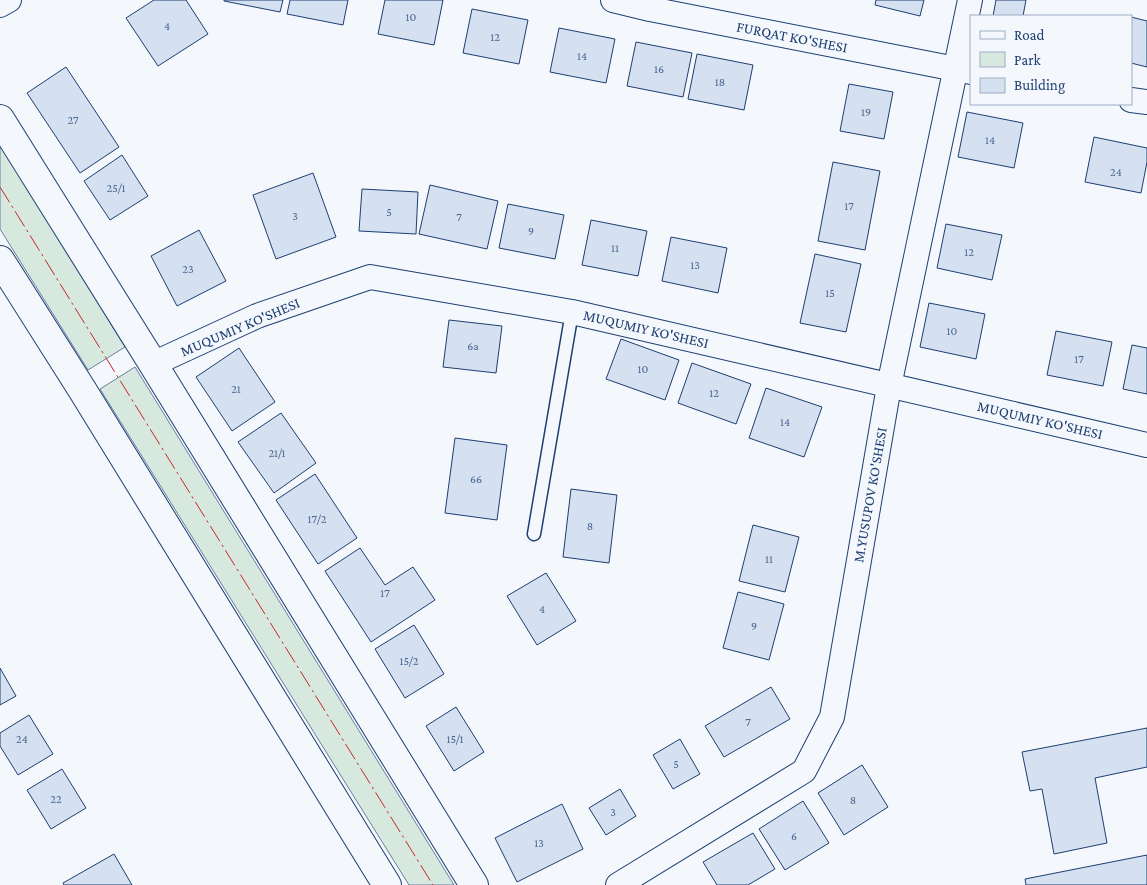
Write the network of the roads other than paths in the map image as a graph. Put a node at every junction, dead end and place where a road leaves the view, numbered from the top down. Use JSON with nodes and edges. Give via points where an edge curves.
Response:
{"nodes":[{"id":1,"x":10,"y":0,"type":"edge"},
{"id":2,"x":614,"y":0,"type":"edge"},
{"id":3,"x":970,"y":0,"type":"edge"},
{"id":4,"x":0,"y":5,"type":"edge"},
{"id":5,"x":963,"y":71,"type":"edge"},
{"id":6,"x":1132,"y":100,"type":"edge"},
{"id":7,"x":1147,"y":102,"type":"edge"},
{"id":8,"x":0,"y":119,"type":"edge"},
{"id":9,"x":0,"y":260,"type":"edge"},
{"id":10,"x":572,"y":312,"type":"junction"},
{"id":11,"x":153,"y":364,"type":"junction"},
{"id":12,"x":889,"y":386,"type":"junction"},
{"id":13,"x":1147,"y":445,"type":"edge"},
{"id":14,"x":534,"y":534,"type":"dead end"},
{"id":15,"x":387,"y":885,"type":"edge"},
{"id":16,"x":474,"y":885,"type":"edge"},
{"id":17,"x":618,"y":885,"type":"edge"}],
"edges":[{"from":1,"to":4,"type":"street"},
{"from":2,"to":5,"type":"street","name":"FURQAT KO'SHESI"},
{"from":3,"to":5,"type":"street","name":"M.YUSUPOV KO'SHESI"},
{"from":5,"to":12,"type":"street","name":"M.YUSUPOV KO'SHESI"},
{"from":6,"to":7,"type":"street"},
{"from":8,"to":11,"type":"street"},
{"from":9,"to":15,"type":"street"},
{"from":10,"to":11,"type":"street","name":"MUQUMIY KO'SHESI","via":[[370,277],[258,316]]},
{"from":10,"to":12,"type":"street","name":"MUQUMIY KO'SHESI"},
{"from":10,"to":14,"type":"lane"},
{"from":11,"to":16,"type":"street"},
{"from":12,"to":13,"type":"street","name":"MUQUMIY KO'SHESI"},
{"from":12,"to":17,"type":"street","name":"M.YUSUPOV KO'SHESI","via":[[832,717],[804,771]]}]}
